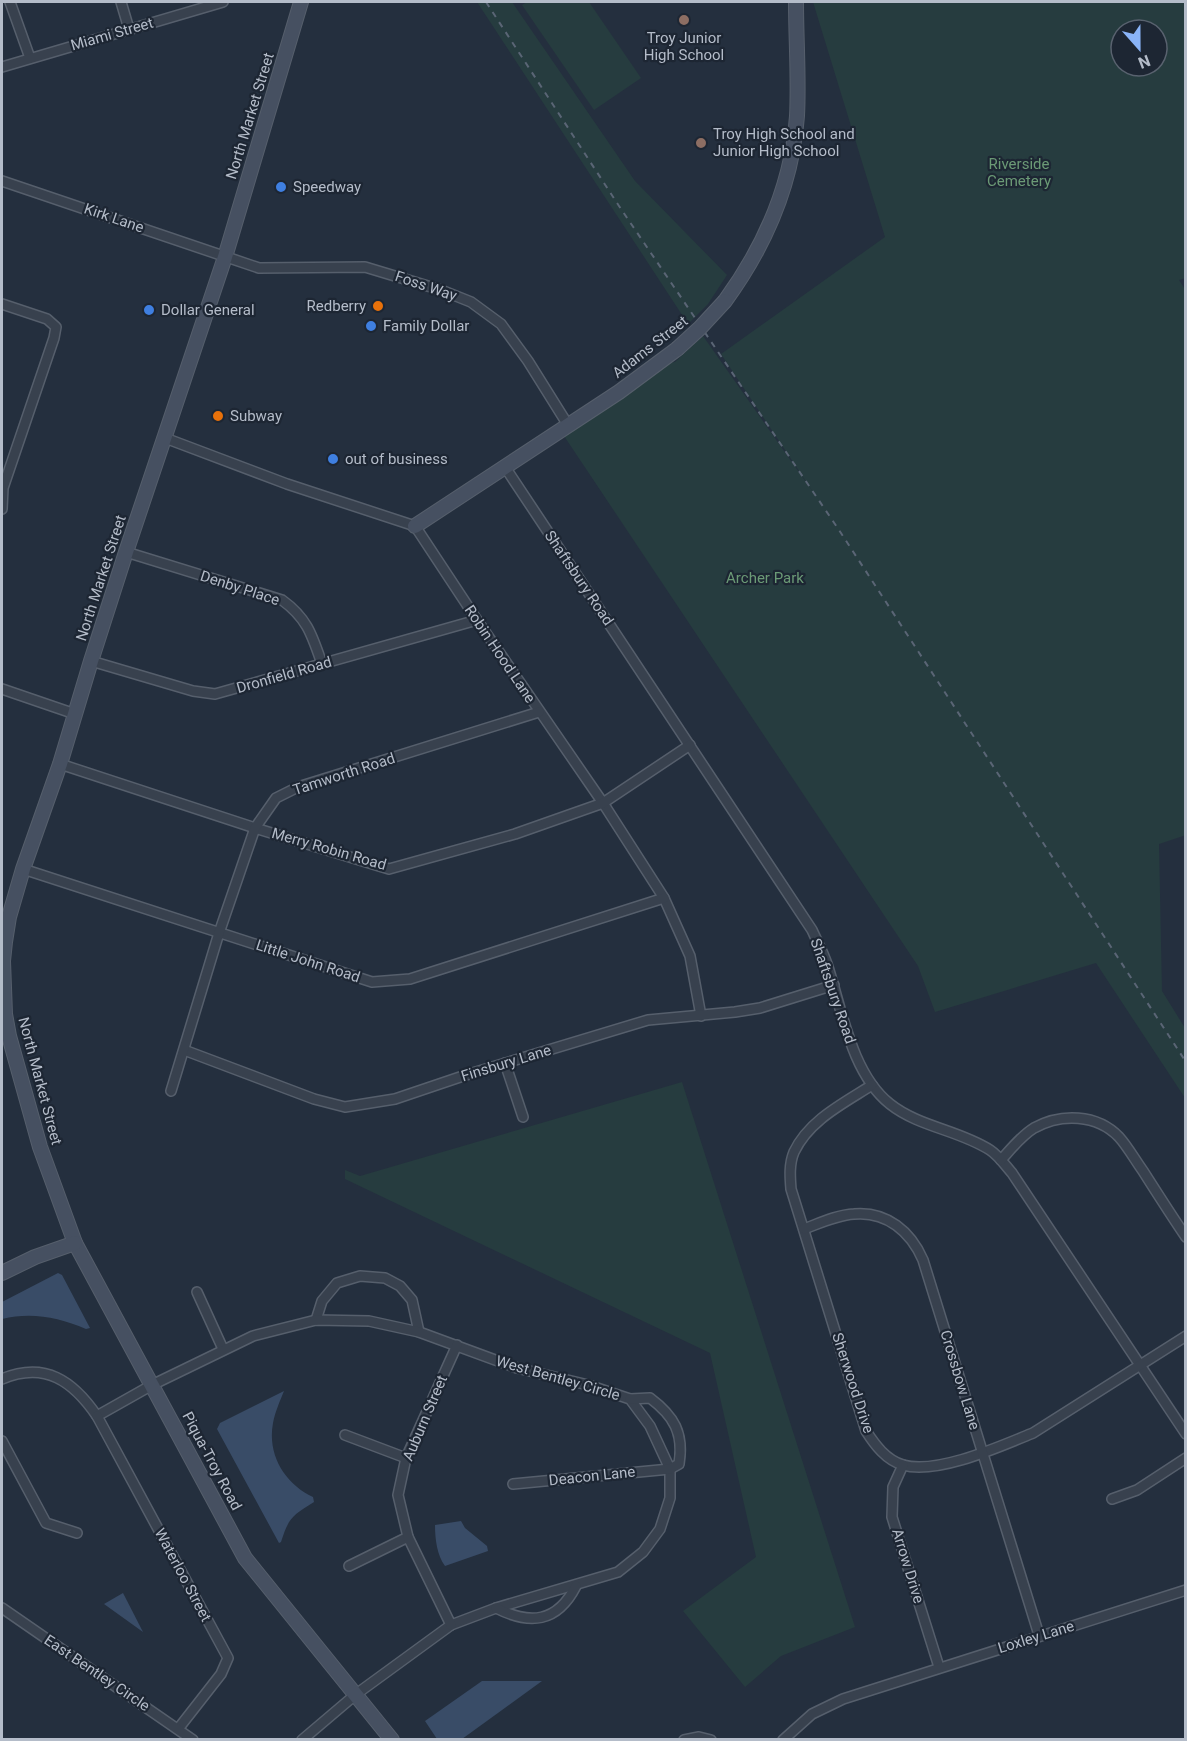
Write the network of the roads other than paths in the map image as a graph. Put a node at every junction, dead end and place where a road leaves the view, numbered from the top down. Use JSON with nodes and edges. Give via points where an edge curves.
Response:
{"nodes":[{"id":1,"x":10,"y":2,"type":"edge"},
{"id":2,"x":121,"y":2,"type":"edge"},
{"id":3,"x":224,"y":2,"type":"edge"},
{"id":4,"x":301,"y":2,"type":"edge"},
{"id":5,"x":796,"y":2,"type":"edge"},
{"id":6,"x":129,"y":29,"type":"junction"},
{"id":7,"x":30,"y":58,"type":"junction"},
{"id":8,"x":2,"y":67,"type":"edge"},
{"id":9,"x":2,"y":181,"type":"edge"},
{"id":10,"x":225,"y":257,"type":"junction"},
{"id":11,"x":2,"y":304,"type":"edge"},
{"id":12,"x":568,"y":425,"type":"junction"},
{"id":13,"x":165,"y":438,"type":"junction"},
{"id":14,"x":505,"y":467,"type":"junction"},
{"id":15,"x":2,"y":509,"type":"edge"},
{"id":16,"x":415,"y":526,"type":"junction"},
{"id":17,"x":126,"y":552,"type":"junction"},
{"id":18,"x":477,"y":620,"type":"junction"},
{"id":19,"x":91,"y":661,"type":"junction"},
{"id":20,"x":322,"y":664,"type":"junction"},
{"id":21,"x":2,"y":689,"type":"edge"},
{"id":22,"x":539,"y":712,"type":"junction"},
{"id":23,"x":75,"y":714,"type":"junction"},
{"id":24,"x":690,"y":745,"type":"junction"},
{"id":25,"x":60,"y":764,"type":"junction"},
{"id":26,"x":603,"y":803,"type":"junction"},
{"id":27,"x":255,"y":828,"type":"junction"},
{"id":28,"x":23,"y":869,"type":"junction"},
{"id":29,"x":664,"y":898,"type":"junction"},
{"id":30,"x":219,"y":933,"type":"junction"},
{"id":31,"x":834,"y":985,"type":"junction"},
{"id":32,"x":701,"y":1016,"type":"junction"},
{"id":33,"x":5,"y":1037,"type":"edge"},
{"id":34,"x":184,"y":1050,"type":"junction"},
{"id":35,"x":505,"y":1063,"type":"junction"},
{"id":36,"x":872,"y":1085,"type":"junction"},
{"id":37,"x":171,"y":1091,"type":"dead end"},
{"id":38,"x":523,"y":1117,"type":"dead end"},
{"id":39,"x":1001,"y":1160,"type":"junction"},
{"id":40,"x":48,"y":1170,"type":"joint"},
{"id":41,"x":804,"y":1229,"type":"junction"},
{"id":42,"x":1185,"y":1236,"type":"edge"},
{"id":43,"x":75,"y":1243,"type":"junction"},
{"id":44,"x":2,"y":1273,"type":"edge"},
{"id":45,"x":197,"y":1292,"type":"dead end"},
{"id":46,"x":316,"y":1320,"type":"junction"},
{"id":47,"x":419,"y":1332,"type":"junction"},
{"id":48,"x":1185,"y":1335,"type":"edge"},
{"id":49,"x":457,"y":1345,"type":"junction"},
{"id":50,"x":224,"y":1349,"type":"junction"},
{"id":51,"x":1140,"y":1366,"type":"junction"},
{"id":52,"x":2,"y":1380,"type":"edge"},
{"id":53,"x":152,"y":1385,"type":"junction"},
{"id":54,"x":630,"y":1399,"type":"junction"},
{"id":55,"x":97,"y":1416,"type":"junction"},
{"id":56,"x":1185,"y":1434,"type":"edge"},
{"id":57,"x":345,"y":1435,"type":"dead end"},
{"id":58,"x":2,"y":1441,"type":"edge"},
{"id":59,"x":982,"y":1452,"type":"junction"},
{"id":60,"x":406,"y":1458,"type":"junction"},
{"id":61,"x":1185,"y":1458,"type":"edge"},
{"id":62,"x":903,"y":1465,"type":"junction"},
{"id":63,"x":670,"y":1469,"type":"junction"},
{"id":64,"x":513,"y":1484,"type":"dead end"},
{"id":65,"x":1112,"y":1499,"type":"dead end"},
{"id":66,"x":77,"y":1533,"type":"dead end"},
{"id":67,"x":408,"y":1537,"type":"junction"},
{"id":68,"x":349,"y":1566,"type":"dead end"},
{"id":69,"x":576,"y":1586,"type":"junction"},
{"id":70,"x":1185,"y":1590,"type":"edge"},
{"id":71,"x":2,"y":1608,"type":"edge"},
{"id":72,"x":496,"y":1608,"type":"junction"},
{"id":73,"x":451,"y":1625,"type":"junction"},
{"id":74,"x":1039,"y":1635,"type":"junction"},
{"id":75,"x":939,"y":1667,"type":"junction"},
{"id":76,"x":355,"y":1695,"type":"junction"},
{"id":77,"x":178,"y":1729,"type":"junction"},
{"id":78,"x":193,"y":1740,"type":"edge"},
{"id":79,"x":302,"y":1740,"type":"edge"},
{"id":80,"x":392,"y":1740,"type":"edge"},
{"id":81,"x":684,"y":1740,"type":"edge"},
{"id":82,"x":711,"y":1740,"type":"edge"},
{"id":83,"x":783,"y":1740,"type":"edge"}],
"edges":[{"from":1,"to":7,"type":"street"},
{"from":2,"to":6,"type":"street"},
{"from":3,"to":6,"type":"street","name":"Miami Street"},
{"from":4,"to":10,"type":"street","name":"North Market Street"},
{"from":5,"to":12,"type":"street","name":"Adams Street","bridge":true,"via":[[797,107],[788,171],[763,240],[725,301],[678,349]]},
{"from":6,"to":7,"type":"street","name":"Miami Street"},
{"from":7,"to":8,"type":"street","name":"Miami Street"},
{"from":9,"to":10,"type":"street","name":"Kirk Lane"},
{"from":10,"to":12,"type":"street","name":"Foss Way","via":[[259,268],[365,267],[471,302],[501,324]]},
{"from":10,"to":13,"type":"street","name":"North Market Street"},
{"from":11,"to":15,"type":"street","via":[[47,319],[56,327],[3,488]]},
{"from":12,"to":14,"type":"street","name":"Adams Street"},
{"from":13,"to":16,"type":"street"},
{"from":13,"to":17,"type":"street","name":"North Market Street"},
{"from":14,"to":16,"type":"street","name":"Adams Street"},
{"from":14,"to":24,"type":"street","name":"Shaftsbury Road"},
{"from":16,"to":18,"type":"street","name":"Robin Hood Lane"},
{"from":17,"to":19,"type":"street","name":"North Market Street"},
{"from":17,"to":20,"type":"street","name":"Denby Place","via":[[282,600],[306,621]]},
{"from":18,"to":20,"type":"street","name":"Dronfield Road"},
{"from":18,"to":22,"type":"street","name":"Robin Hood Lane"},
{"from":19,"to":20,"type":"street","name":"Dronfield Road","via":[[215,694]]},
{"from":19,"to":23,"type":"street","name":"North Market Street"},
{"from":21,"to":23,"type":"street"},
{"from":22,"to":26,"type":"street","name":"Robin Hood Lane"},
{"from":22,"to":27,"type":"street","name":"Tamworth Road","via":[[298,787],[276,798]]},
{"from":23,"to":25,"type":"street","name":"North Market Street"},
{"from":24,"to":26,"type":"street","name":"Merry Robin Road"},
{"from":24,"to":31,"type":"street","name":"Shaftsbury Road","via":[[812,930]]},
{"from":25,"to":27,"type":"street","name":"Merry Robin Road"},
{"from":25,"to":28,"type":"street","name":"North Market Street"},
{"from":26,"to":27,"type":"street","name":"Merry Robin Road","via":[[515,834],[388,869]]},
{"from":26,"to":29,"type":"street","name":"Robin Hood Lane"},
{"from":27,"to":30,"type":"street","name":"Tamworth Road"},
{"from":28,"to":30,"type":"street","name":"Little John Road"},
{"from":28,"to":33,"type":"street","name":"North Market Street","via":[[9,917],[3,961]]},
{"from":29,"to":30,"type":"street","name":"Little John Road","via":[[410,979],[372,982]]},
{"from":29,"to":32,"type":"street","name":"Robin Hood Lane","via":[[690,956]]},
{"from":30,"to":34,"type":"street","name":"Tamworth Road"},
{"from":31,"to":32,"type":"street","name":"Finsbury Lane","via":[[760,1008]]},
{"from":31,"to":36,"type":"street","name":"Shaftsbury Road","via":[[856,1057]]},
{"from":32,"to":35,"type":"street","name":"Finsbury Lane","via":[[648,1020]]},
{"from":33,"to":40,"type":"street","name":"North Market Street"},
{"from":34,"to":35,"type":"street","name":"Finsbury Lane","via":[[345,1107],[395,1099]]},
{"from":34,"to":37,"type":"street","name":"Tamworth Road"},
{"from":35,"to":38,"type":"street"},
{"from":36,"to":39,"type":"street","name":"Shaftsbury Road","via":[[896,1108],[985,1147]]},
{"from":36,"to":41,"type":"street","name":"Sherwood Drive","via":[[818,1120],[793,1153],[791,1190]]},
{"from":39,"to":42,"type":"street","via":[[1034,1128],[1057,1119],[1092,1120],[1126,1145]]},
{"from":39,"to":51,"type":"street","name":"Shaftsbury Road"},
{"from":40,"to":43,"type":"street","name":"Piqua-Troy Road"},
{"from":41,"to":59,"type":"street","name":"Crossbow Lane","via":[[841,1216],[865,1214],[895,1224],[915,1243]]},
{"from":41,"to":62,"type":"street","name":"Sherwood Drive","via":[[866,1431],[883,1453]]},
{"from":43,"to":44,"type":"street"},
{"from":43,"to":53,"type":"street","name":"Piqua-Troy Road"},
{"from":45,"to":50,"type":"street"},
{"from":46,"to":47,"type":"street","name":"West Bentley Circle","via":[[369,1321]]},
{"from":46,"to":47,"type":"street","via":[[322,1301],[337,1283],[360,1276],[385,1278],[400,1286],[412,1300]]},
{"from":46,"to":50,"type":"street","name":"West Bentley Circle","via":[[254,1336]]},
{"from":47,"to":49,"type":"street","name":"West Bentley Circle"},
{"from":48,"to":51,"type":"street"},
{"from":49,"to":54,"type":"street","name":"West Bentley Circle","via":[[517,1368]]},
{"from":49,"to":60,"type":"street","name":"Auburn Street"},
{"from":50,"to":53,"type":"street","name":"West Bentley Circle"},
{"from":51,"to":56,"type":"street","name":"Shaftsbury Road"},
{"from":51,"to":59,"type":"street","via":[[1033,1433]]},
{"from":52,"to":55,"type":"street","via":[[33,1372],[64,1380],[82,1395]]},
{"from":53,"to":55,"type":"street"},
{"from":53,"to":76,"type":"street","name":"Piqua-Troy Road","via":[[245,1558]]},
{"from":54,"to":63,"type":"street","name":"West Bentley Circle","via":[[650,1426]]},
{"from":54,"to":63,"type":"street","via":[[650,1398],[668,1412],[681,1449],[679,1464]]},
{"from":55,"to":77,"type":"street","name":"Waterloo Street","via":[[228,1658],[221,1674]]},
{"from":57,"to":60,"type":"street"},
{"from":58,"to":66,"type":"street","via":[[46,1523]]},
{"from":59,"to":62,"type":"street","via":[[935,1466]]},
{"from":59,"to":74,"type":"street","name":"Crossbow Lane"},
{"from":60,"to":67,"type":"street","name":"Auburn Street","via":[[398,1495]]},
{"from":61,"to":65,"type":"street","via":[[1137,1490]]},
{"from":62,"to":75,"type":"street","name":"Arrow Drive","via":[[893,1487],[892,1517]]},
{"from":63,"to":64,"type":"street","name":"Deacon Lane"},
{"from":63,"to":69,"type":"street","name":"West Bentley Circle","via":[[670,1498],[660,1529],[643,1552],[618,1572]]},
{"from":67,"to":68,"type":"street"},
{"from":67,"to":73,"type":"street","name":"Auburn Street"},
{"from":69,"to":72,"type":"street","name":"West Bentley Circle"},
{"from":69,"to":72,"type":"street","via":[[550,1615],[518,1618]]},
{"from":70,"to":74,"type":"street","name":"Loxley Lane"},
{"from":71,"to":77,"type":"street","name":"East Bentley Circle"},
{"from":72,"to":73,"type":"street","name":"West Bentley Circle"},
{"from":73,"to":76,"type":"street","name":"West Bentley Circle"},
{"from":74,"to":75,"type":"street","name":"Loxley Lane"},
{"from":75,"to":83,"type":"street","name":"Loxley Lane","via":[[812,1713]]},
{"from":76,"to":79,"type":"street"},
{"from":76,"to":80,"type":"street","name":"Piqua-Troy Road"},
{"from":77,"to":78,"type":"street","name":"East Bentley Circle"},
{"from":81,"to":82,"type":"street"}]}
